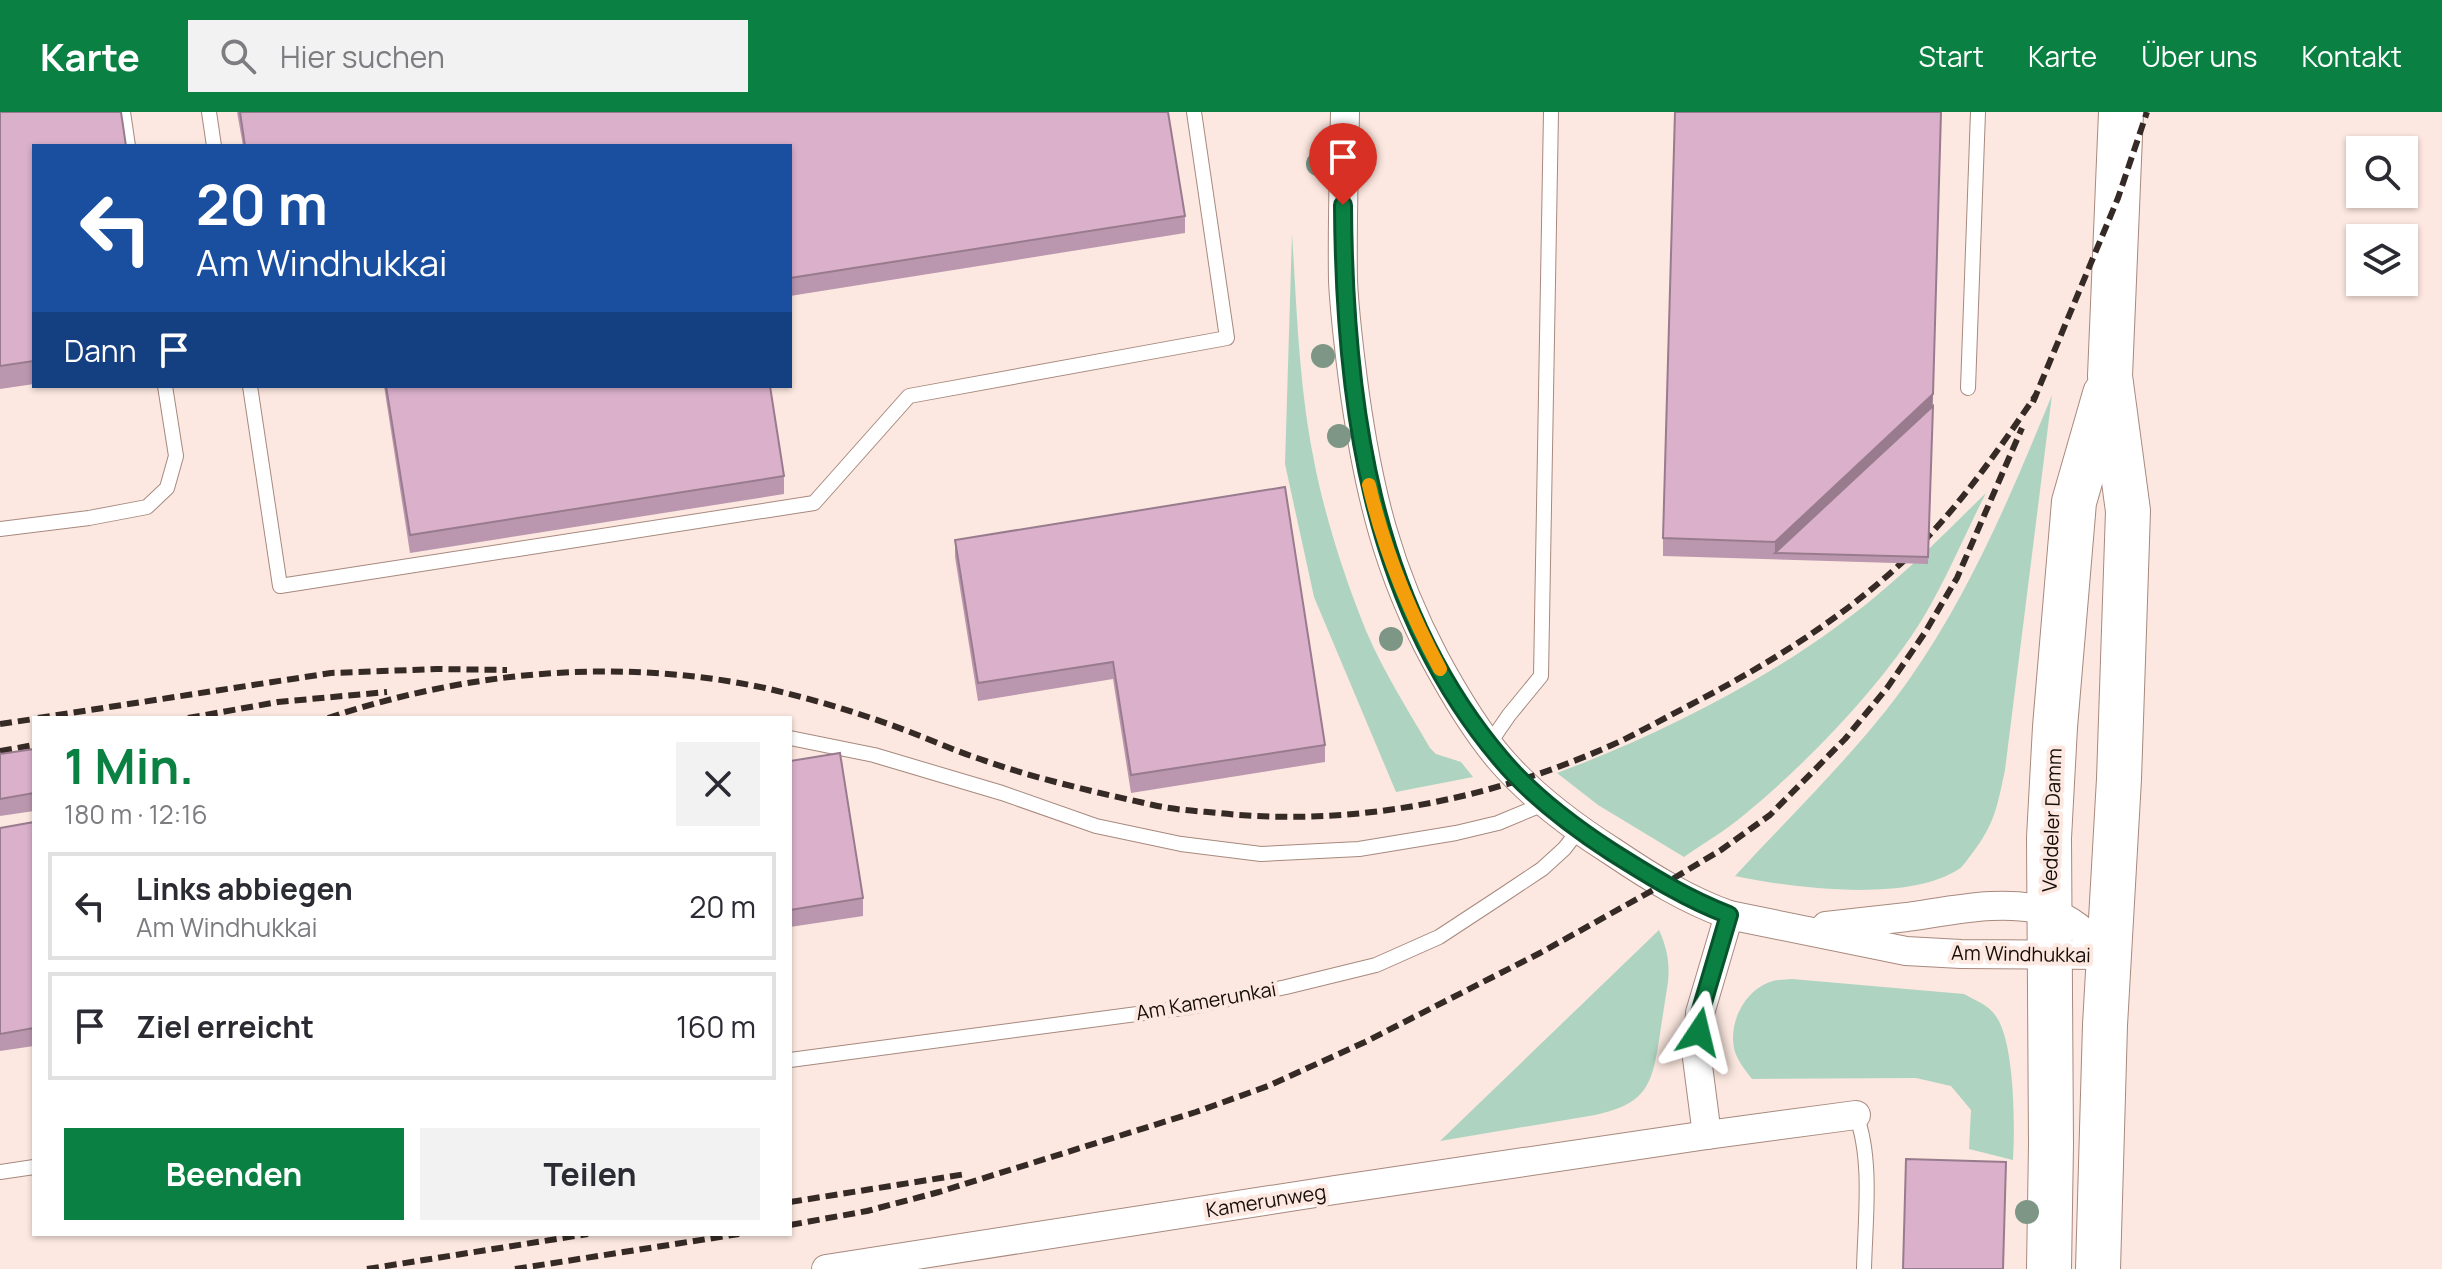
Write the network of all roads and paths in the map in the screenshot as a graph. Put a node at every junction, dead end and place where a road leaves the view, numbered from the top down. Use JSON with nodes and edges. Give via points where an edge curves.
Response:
{"nodes":[{"id":1,"x":123,"y":112,"type":"edge"},
{"id":2,"x":209,"y":112,"type":"edge"},
{"id":3,"x":1194,"y":112,"type":"edge"},
{"id":4,"x":1345,"y":112,"type":"edge"},
{"id":5,"x":1551,"y":112,"type":"edge"},
{"id":6,"x":1978,"y":112,"type":"edge"},
{"id":7,"x":2121,"y":112,"type":"edge"},
{"id":8,"x":128,"y":144,"type":"edge"},
{"id":9,"x":214,"y":144,"type":"edge"},
{"id":10,"x":2110,"y":376,"type":"junction"},
{"id":11,"x":165,"y":388,"type":"edge"},
{"id":12,"x":250,"y":388,"type":"edge"},
{"id":13,"x":1968,"y":388,"type":"dead end"},
{"id":14,"x":0,"y":529,"type":"edge"},
{"id":15,"x":792,"y":738,"type":"edge"},
{"id":16,"x":1489,"y":744,"type":"junction"},
{"id":17,"x":874,"y":755,"type":"junction"},
{"id":18,"x":815,"y":761,"type":"edge"},
{"id":19,"x":1546,"y":803,"type":"junction"},
{"id":20,"x":1579,"y":830,"type":"junction"},
{"id":21,"x":2049,"y":912,"type":"junction"},
{"id":22,"x":1729,"y":915,"type":"junction"},
{"id":23,"x":1797,"y":930,"type":"junction"},
{"id":24,"x":2049,"y":955,"type":"junction"},
{"id":25,"x":2110,"y":955,"type":"junction"},
{"id":26,"x":792,"y":1060,"type":"edge"},
{"id":27,"x":1856,"y":1115,"type":"joint"},
{"id":28,"x":1707,"y":1135,"type":"junction"},
{"id":29,"x":32,"y":1167,"type":"edge"},
{"id":30,"x":0,"y":1172,"type":"edge"},
{"id":31,"x":826,"y":1269,"type":"edge"},
{"id":32,"x":1864,"y":1269,"type":"edge"},
{"id":33,"x":2049,"y":1269,"type":"edge"},
{"id":34,"x":2098,"y":1269,"type":"edge"}],
"edges":[{"from":1,"to":8,"type":"lane"},
{"from":2,"to":9,"type":"lane"},
{"from":3,"to":12,"type":"lane","via":[[1227,338],[909,396],[814,503],[280,586]]},
{"from":4,"to":16,"type":"street","name":"Am Windhukkai","via":[[1343,284],[1373,500],[1422,635]]},
{"from":5,"to":16,"type":"lane","via":[[1541,676]]},
{"from":6,"to":13,"type":"lane"},
{"from":7,"to":10,"type":"main road","name":"Veddeler Damm"},
{"from":10,"to":21,"type":"main road","name":"Veddeler Damm","via":[[2074,502],[2055,727]]},
{"from":10,"to":25,"type":"main road","name":"Veddeler Damm","via":[[2128,511]]},
{"from":11,"to":14,"type":"lane","via":[[176,456],[167,488],[147,507]]},
{"from":15,"to":17,"type":"lane"},
{"from":16,"to":19,"type":"street","name":"Am Windhukkai"},
{"from":17,"to":18,"type":"lane"},
{"from":17,"to":19,"type":"lane","via":[[1096,826],[1261,854],[1359,849],[1456,833]]},
{"from":19,"to":20,"type":"street","name":"Am Windhukkai"},
{"from":20,"to":22,"type":"street","name":"Am Windhukkai","via":[[1664,884]]},
{"from":20,"to":26,"type":"lane","name":"Am Kamerunkai","via":[[1542,869],[1503,895],[1439,937],[1376,965],[1190,1007]]},
{"from":21,"to":23,"type":"street","name":"Am Windhukkai","via":[[1982,907]]},
{"from":21,"to":24,"type":"main road","name":"Veddeler Damm"},
{"from":21,"to":25,"type":"street","name":"Am Windhukkai","via":[[2071,922]]},
{"from":22,"to":23,"type":"street","name":"Am Windhukkai"},
{"from":22,"to":28,"type":"street","via":[[1700,1013],[1697,1058]]},
{"from":23,"to":24,"type":"street","name":"Am Windhukkai","via":[[1906,951]]},
{"from":24,"to":25,"type":"street","name":"Am Windhukkai"},
{"from":24,"to":33,"type":"main road","name":"Veddeler Damm"},
{"from":25,"to":34,"type":"main road","name":"Veddeler Damm"},
{"from":27,"to":28,"type":"street","name":"Kamerunweg"},
{"from":27,"to":32,"type":"lane","via":[[1866,1153]]},
{"from":28,"to":31,"type":"street","name":"Kamerunweg"},
{"from":29,"to":30,"type":"lane"}]}
